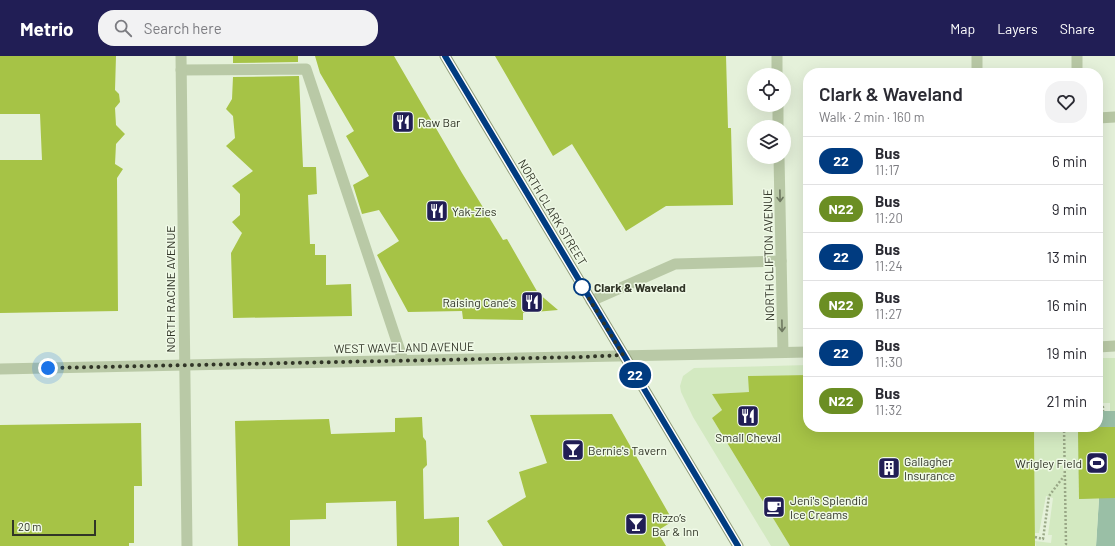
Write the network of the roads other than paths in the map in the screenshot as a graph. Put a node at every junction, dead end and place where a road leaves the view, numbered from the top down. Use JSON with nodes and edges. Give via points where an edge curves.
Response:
{"nodes":[{"id":1,"x":181,"y":56,"type":"edge"},
{"id":2,"x":445,"y":56,"type":"edge"},
{"id":3,"x":777,"y":56,"type":"edge"},
{"id":4,"x":977,"y":56,"type":"edge"},
{"id":5,"x":1077,"y":56,"type":"edge"},
{"id":6,"x":778,"y":68,"type":"edge"},
{"id":7,"x":977,"y":68,"type":"edge"},
{"id":8,"x":1077,"y":68,"type":"edge"},
{"id":9,"x":181,"y":70,"type":"junction"},
{"id":10,"x":1115,"y":117,"type":"edge"},
{"id":11,"x":1103,"y":118,"type":"edge"},
{"id":12,"x":779,"y":164,"type":"edge"},
{"id":13,"x":781,"y":261,"type":"junction"},
{"id":14,"x":590,"y":301,"type":"junction"},
{"id":15,"x":1115,"y":346,"type":"edge"},
{"id":16,"x":1103,"y":347,"type":"edge"},
{"id":17,"x":783,"y":352,"type":"junction"},
{"id":18,"x":803,"y":352,"type":"edge"},
{"id":19,"x":623,"y":355,"type":"junction"},
{"id":20,"x":403,"y":360,"type":"junction"},
{"id":21,"x":184,"y":365,"type":"junction"},
{"id":22,"x":0,"y":369,"type":"edge"},
{"id":23,"x":187,"y":546,"type":"edge"},
{"id":24,"x":738,"y":546,"type":"edge"}],
"edges":[{"from":1,"to":9,"type":"street","name":"NORTH RACINE AVENUE"},
{"from":2,"to":14,"type":"main road","name":"NORTH CLARK STREET"},
{"from":3,"to":6,"type":"street"},
{"from":4,"to":7,"type":"street"},
{"from":5,"to":8,"type":"street"},
{"from":9,"to":20,"type":"street","via":[[306,69]]},
{"from":9,"to":21,"type":"street","name":"NORTH RACINE AVENUE"},
{"from":10,"to":11,"type":"street"},
{"from":12,"to":13,"type":"street","name":"NORTH CLIFTON AVENUE","one_way":true},
{"from":13,"to":14,"type":"street","via":[[675,264]]},
{"from":13,"to":17,"type":"street","name":"NORTH CLIFTON AVENUE","one_way":true},
{"from":14,"to":19,"type":"main road","name":"NORTH CLARK STREET"},
{"from":15,"to":16,"type":"street"},
{"from":17,"to":18,"type":"street","name":"WEST WAVELAND AVENUE"},
{"from":17,"to":19,"type":"street","name":"WEST WAVELAND AVENUE"},
{"from":19,"to":20,"type":"street","name":"WEST WAVELAND AVENUE"},
{"from":19,"to":24,"type":"main road","name":"NORTH CLARK STREET"},
{"from":20,"to":21,"type":"street","name":"WEST WAVELAND AVENUE"},
{"from":21,"to":22,"type":"street","name":"WEST WAVELAND AVENUE"},
{"from":21,"to":23,"type":"street","name":"NORTH RACINE AVENUE"}]}
